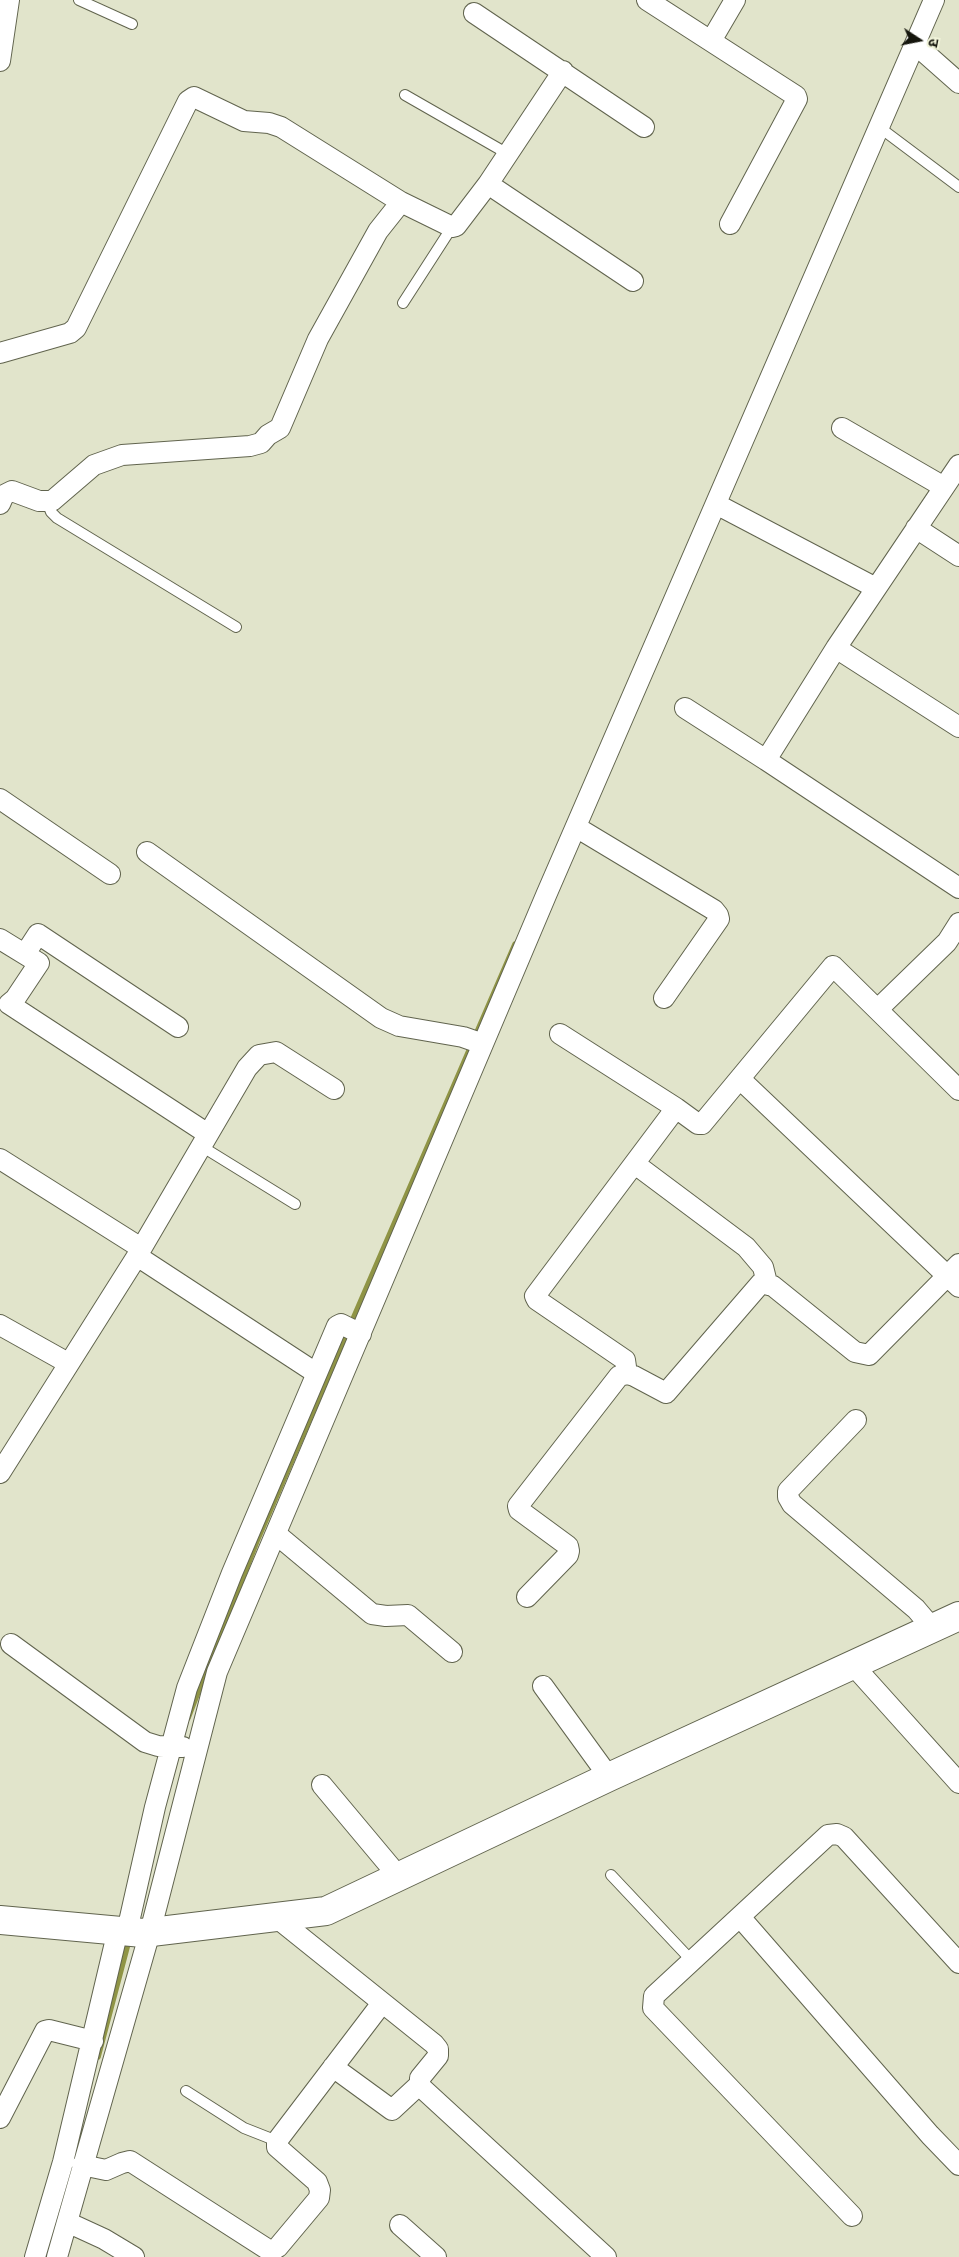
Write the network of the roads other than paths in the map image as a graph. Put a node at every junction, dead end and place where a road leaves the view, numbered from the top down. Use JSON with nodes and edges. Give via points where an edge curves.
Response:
{"nodes":[{"id":1,"x":9,"y":0,"type":"edge"},
{"id":2,"x":79,"y":0,"type":"edge"},
{"id":3,"x":647,"y":0,"type":"edge"},
{"id":4,"x":735,"y":0,"type":"edge"},
{"id":5,"x":934,"y":0,"type":"edge"},
{"id":6,"x":474,"y":12,"type":"dead end"},
{"id":7,"x":132,"y":24,"type":"dead end"},
{"id":8,"x":712,"y":41,"type":"junction"},
{"id":9,"x":916,"y":45,"type":"junction"},
{"id":10,"x":0,"y":61,"type":"edge"},
{"id":11,"x":563,"y":71,"type":"junction"},
{"id":12,"x":959,"y":83,"type":"edge"},
{"id":13,"x":405,"y":95,"type":"dead end"},
{"id":14,"x":644,"y":127,"type":"dead end"},
{"id":15,"x":879,"y":127,"type":"junction"},
{"id":16,"x":508,"y":154,"type":"junction"},
{"id":17,"x":488,"y":184,"type":"junction"},
{"id":18,"x":959,"y":187,"type":"edge"},
{"id":19,"x":401,"y":202,"type":"junction"},
{"id":20,"x":730,"y":224,"type":"dead end"},
{"id":21,"x":452,"y":227,"type":"junction"},
{"id":22,"x":633,"y":281,"type":"dead end"},
{"id":23,"x":403,"y":303,"type":"dead end"},
{"id":24,"x":0,"y":353,"type":"edge"},
{"id":25,"x":842,"y":428,"type":"dead end"},
{"id":26,"x":959,"y":465,"type":"edge"},
{"id":27,"x":944,"y":487,"type":"junction"},
{"id":28,"x":3,"y":491,"type":"edge"},
{"id":29,"x":46,"y":502,"type":"junction"},
{"id":30,"x":716,"y":504,"type":"junction"},
{"id":31,"x":916,"y":528,"type":"junction"},
{"id":32,"x":959,"y":556,"type":"edge"},
{"id":33,"x":876,"y":588,"type":"junction"},
{"id":34,"x":236,"y":627,"type":"dead end"},
{"id":35,"x":836,"y":648,"type":"junction"},
{"id":36,"x":685,"y":708,"type":"dead end"},
{"id":37,"x":959,"y":727,"type":"edge"},
{"id":38,"x":766,"y":760,"type":"junction"},
{"id":39,"x":0,"y":799,"type":"edge"},
{"id":40,"x":576,"y":827,"type":"junction"},
{"id":41,"x":147,"y":852,"type":"dead end"},
{"id":42,"x":110,"y":874,"type":"dead end"},
{"id":43,"x":959,"y":888,"type":"edge"},
{"id":44,"x":959,"y":923,"type":"edge"},
{"id":45,"x":0,"y":939,"type":"edge"},
{"id":46,"x":25,"y":954,"type":"junction"},
{"id":47,"x":664,"y":998,"type":"dead end"},
{"id":48,"x":878,"y":1010,"type":"junction"},
{"id":49,"x":178,"y":1027,"type":"dead end"},
{"id":50,"x":560,"y":1034,"type":"dead end"},
{"id":51,"x":475,"y":1042,"type":"junction"},
{"id":52,"x":740,"y":1079,"type":"junction"},
{"id":53,"x":334,"y":1088,"type":"dead end"},
{"id":54,"x":959,"y":1090,"type":"edge"},
{"id":55,"x":676,"y":1108,"type":"junction"},
{"id":56,"x":205,"y":1140,"type":"junction"},
{"id":57,"x":0,"y":1159,"type":"edge"},
{"id":58,"x":635,"y":1164,"type":"junction"},
{"id":59,"x":295,"y":1204,"type":"dead end"},
{"id":60,"x":139,"y":1252,"type":"junction"},
{"id":61,"x":955,"y":1276,"type":"edge"},
{"id":62,"x":767,"y":1283,"type":"junction"},
{"id":63,"x":0,"y":1325,"type":"edge"},
{"id":64,"x":352,"y":1330,"type":"junction"},
{"id":65,"x":68,"y":1363,"type":"junction"},
{"id":66,"x":316,"y":1373,"type":"junction"},
{"id":67,"x":627,"y":1374,"type":"junction"},
{"id":68,"x":856,"y":1420,"type":"dead end"},
{"id":69,"x":0,"y":1473,"type":"edge"},
{"id":70,"x":276,"y":1534,"type":"junction"},
{"id":71,"x":527,"y":1597,"type":"dead end"},
{"id":72,"x":959,"y":1616,"type":"edge"},
{"id":73,"x":933,"y":1629,"type":"junction"},
{"id":74,"x":12,"y":1644,"type":"dead end"},
{"id":75,"x":452,"y":1652,"type":"dead end"},
{"id":76,"x":853,"y":1665,"type":"junction"},
{"id":77,"x":543,"y":1686,"type":"dead end"},
{"id":78,"x":184,"y":1748,"type":"junction"},
{"id":79,"x":609,"y":1777,"type":"junction"},
{"id":80,"x":959,"y":1783,"type":"edge"},
{"id":81,"x":322,"y":1785,"type":"dead end"},
{"id":82,"x":611,"y":1875,"type":"dead end"},
{"id":83,"x":399,"y":1877,"type":"junction"},
{"id":84,"x":740,"y":1917,"type":"junction"},
{"id":85,"x":277,"y":1918,"type":"junction"},
{"id":86,"x":0,"y":1920,"type":"edge"},
{"id":87,"x":133,"y":1932,"type":"junction"},
{"id":88,"x":692,"y":1961,"type":"junction"},
{"id":89,"x":959,"y":1963,"type":"edge"},
{"id":90,"x":382,"y":2003,"type":"junction"},
{"id":91,"x":93,"y":2041,"type":"junction"},
{"id":92,"x":332,"y":2068,"type":"junction"},
{"id":93,"x":420,"y":2084,"type":"junction"},
{"id":94,"x":186,"y":2091,"type":"dead end"},
{"id":95,"x":0,"y":2118,"type":"edge"},
{"id":96,"x":277,"y":2142,"type":"junction"},
{"id":97,"x":82,"y":2165,"type":"junction"},
{"id":98,"x":959,"y":2165,"type":"edge"},
{"id":99,"x":852,"y":2216,"type":"dead end"},
{"id":100,"x":67,"y":2222,"type":"junction"},
{"id":101,"x":400,"y":2225,"type":"dead end"},
{"id":102,"x":35,"y":2257,"type":"edge"},
{"id":103,"x":58,"y":2257,"type":"edge"},
{"id":104,"x":134,"y":2257,"type":"edge"},
{"id":105,"x":436,"y":2257,"type":"edge"},
{"id":106,"x":606,"y":2257,"type":"edge"}],
"edges":[{"from":1,"to":10,"type":"street"},
{"from":2,"to":7,"type":"lane"},
{"from":3,"to":8,"type":"street"},
{"from":4,"to":8,"type":"street"},
{"from":5,"to":9,"type":"street"},
{"from":6,"to":11,"type":"street"},
{"from":8,"to":20,"type":"street","via":[[796,98]]},
{"from":9,"to":12,"type":"street"},
{"from":9,"to":15,"type":"street"},
{"from":11,"to":14,"type":"street"},
{"from":11,"to":16,"type":"street"},
{"from":13,"to":16,"type":"lane"},
{"from":15,"to":18,"type":"lane"},
{"from":15,"to":30,"type":"street"},
{"from":16,"to":17,"type":"street"},
{"from":17,"to":21,"type":"street"},
{"from":17,"to":22,"type":"street"},
{"from":19,"to":21,"type":"street"},
{"from":19,"to":24,"type":"street","via":[[281,127],[244,120],[194,98],[188,101],[76,328],[70,334]]},
{"from":19,"to":29,"type":"street","via":[[378,231],[318,339],[280,428],[260,443],[250,446],[122,455],[106,460],[94,465],[52,501]]},
{"from":21,"to":23,"type":"lane"},
{"from":25,"to":27,"type":"street"},
{"from":26,"to":27,"type":"street"},
{"from":27,"to":31,"type":"street"},
{"from":28,"to":29,"type":"street"},
{"from":29,"to":34,"type":"lane","via":[[57,518]]},
{"from":30,"to":33,"type":"street"},
{"from":30,"to":40,"type":"street"},
{"from":31,"to":32,"type":"street"},
{"from":31,"to":33,"type":"street"},
{"from":33,"to":35,"type":"street"},
{"from":35,"to":37,"type":"street"},
{"from":35,"to":38,"type":"street"},
{"from":36,"to":38,"type":"street"},
{"from":38,"to":43,"type":"street"},
{"from":39,"to":42,"type":"street"},
{"from":40,"to":47,"type":"street","via":[[718,914],[719,919]]},
{"from":40,"to":51,"type":"street"},
{"from":41,"to":51,"type":"street","via":[[381,1018],[399,1026]]},
{"from":44,"to":48,"type":"street","via":[[946,942]]},
{"from":45,"to":46,"type":"street"},
{"from":46,"to":49,"type":"street","via":[[38,934]]},
{"from":46,"to":56,"type":"street","via":[[39,964],[9,1004]]},
{"from":48,"to":52,"type":"street","via":[[833,966]]},
{"from":48,"to":54,"type":"street"},
{"from":50,"to":55,"type":"street"},
{"from":51,"to":64,"type":"street"},
{"from":52,"to":55,"type":"street","via":[[702,1124]]},
{"from":52,"to":61,"type":"street"},
{"from":53,"to":56,"type":"street","via":[[276,1052],[259,1056],[247,1068]]},
{"from":55,"to":58,"type":"street"},
{"from":56,"to":59,"type":"lane"},
{"from":56,"to":60,"type":"street"},
{"from":57,"to":60,"type":"street"},
{"from":58,"to":62,"type":"street","via":[[746,1247],[763,1267]]},
{"from":58,"to":67,"type":"street","via":[[535,1296],[536,1300],[625,1360]]},
{"from":60,"to":65,"type":"street"},
{"from":60,"to":66,"type":"street"},
{"from":61,"to":62,"type":"street","via":[[869,1355],[855,1352]]},
{"from":62,"to":67,"type":"street","via":[[760,1283],[666,1393]]},
{"from":63,"to":65,"type":"street"},
{"from":64,"to":66,"type":"street","via":[[337,1326]]},
{"from":64,"to":70,"type":"street"},
{"from":65,"to":69,"type":"street"},
{"from":66,"to":78,"type":"street","via":[[187,1688]]},
{"from":67,"to":71,"type":"street","via":[[619,1376],[518,1506],[568,1546],[569,1551]]},
{"from":68,"to":73,"type":"street","via":[[788,1491],[788,1497],[792,1504],[903,1598]]},
{"from":70,"to":75,"type":"street","via":[[372,1614],[408,1615]]},
{"from":70,"to":78,"type":"street"},
{"from":72,"to":73,"type":"street"},
{"from":73,"to":76,"type":"street"},
{"from":74,"to":78,"type":"street","via":[[145,1742]]},
{"from":76,"to":79,"type":"street"},
{"from":76,"to":80,"type":"street"},
{"from":77,"to":79,"type":"street"},
{"from":78,"to":87,"type":"street"},
{"from":78,"to":87,"type":"street"},
{"from":79,"to":83,"type":"street"},
{"from":81,"to":83,"type":"street"},
{"from":82,"to":88,"type":"lane"},
{"from":83,"to":85,"type":"street","via":[[326,1911]]},
{"from":84,"to":88,"type":"street"},
{"from":84,"to":89,"type":"street","via":[[828,1836],[837,1834],[844,1837]]},
{"from":84,"to":98,"type":"street"},
{"from":85,"to":87,"type":"street"},
{"from":85,"to":90,"type":"street"},
{"from":86,"to":87,"type":"street"},
{"from":87,"to":91,"type":"street"},
{"from":87,"to":97,"type":"street"},
{"from":88,"to":99,"type":"street","via":[[654,1996],[653,2008]]},
{"from":90,"to":92,"type":"street"},
{"from":90,"to":93,"type":"street","via":[[438,2050],[438,2056],[420,2078]]},
{"from":91,"to":95,"type":"street","via":[[45,2031]]},
{"from":91,"to":102,"type":"street"},
{"from":92,"to":93,"type":"street","via":[[392,2110]]},
{"from":92,"to":96,"type":"street"},
{"from":93,"to":106,"type":"street"},
{"from":94,"to":96,"type":"lane","via":[[244,2128]]},
{"from":96,"to":97,"type":"street","via":[[276,2147],[317,2182],[320,2190],[319,2198],[273,2250],[267,2250],[130,2162],[106,2170]]},
{"from":97,"to":100,"type":"street"},
{"from":100,"to":103,"type":"street"},
{"from":100,"to":104,"type":"street"},
{"from":101,"to":105,"type":"street"}]}
